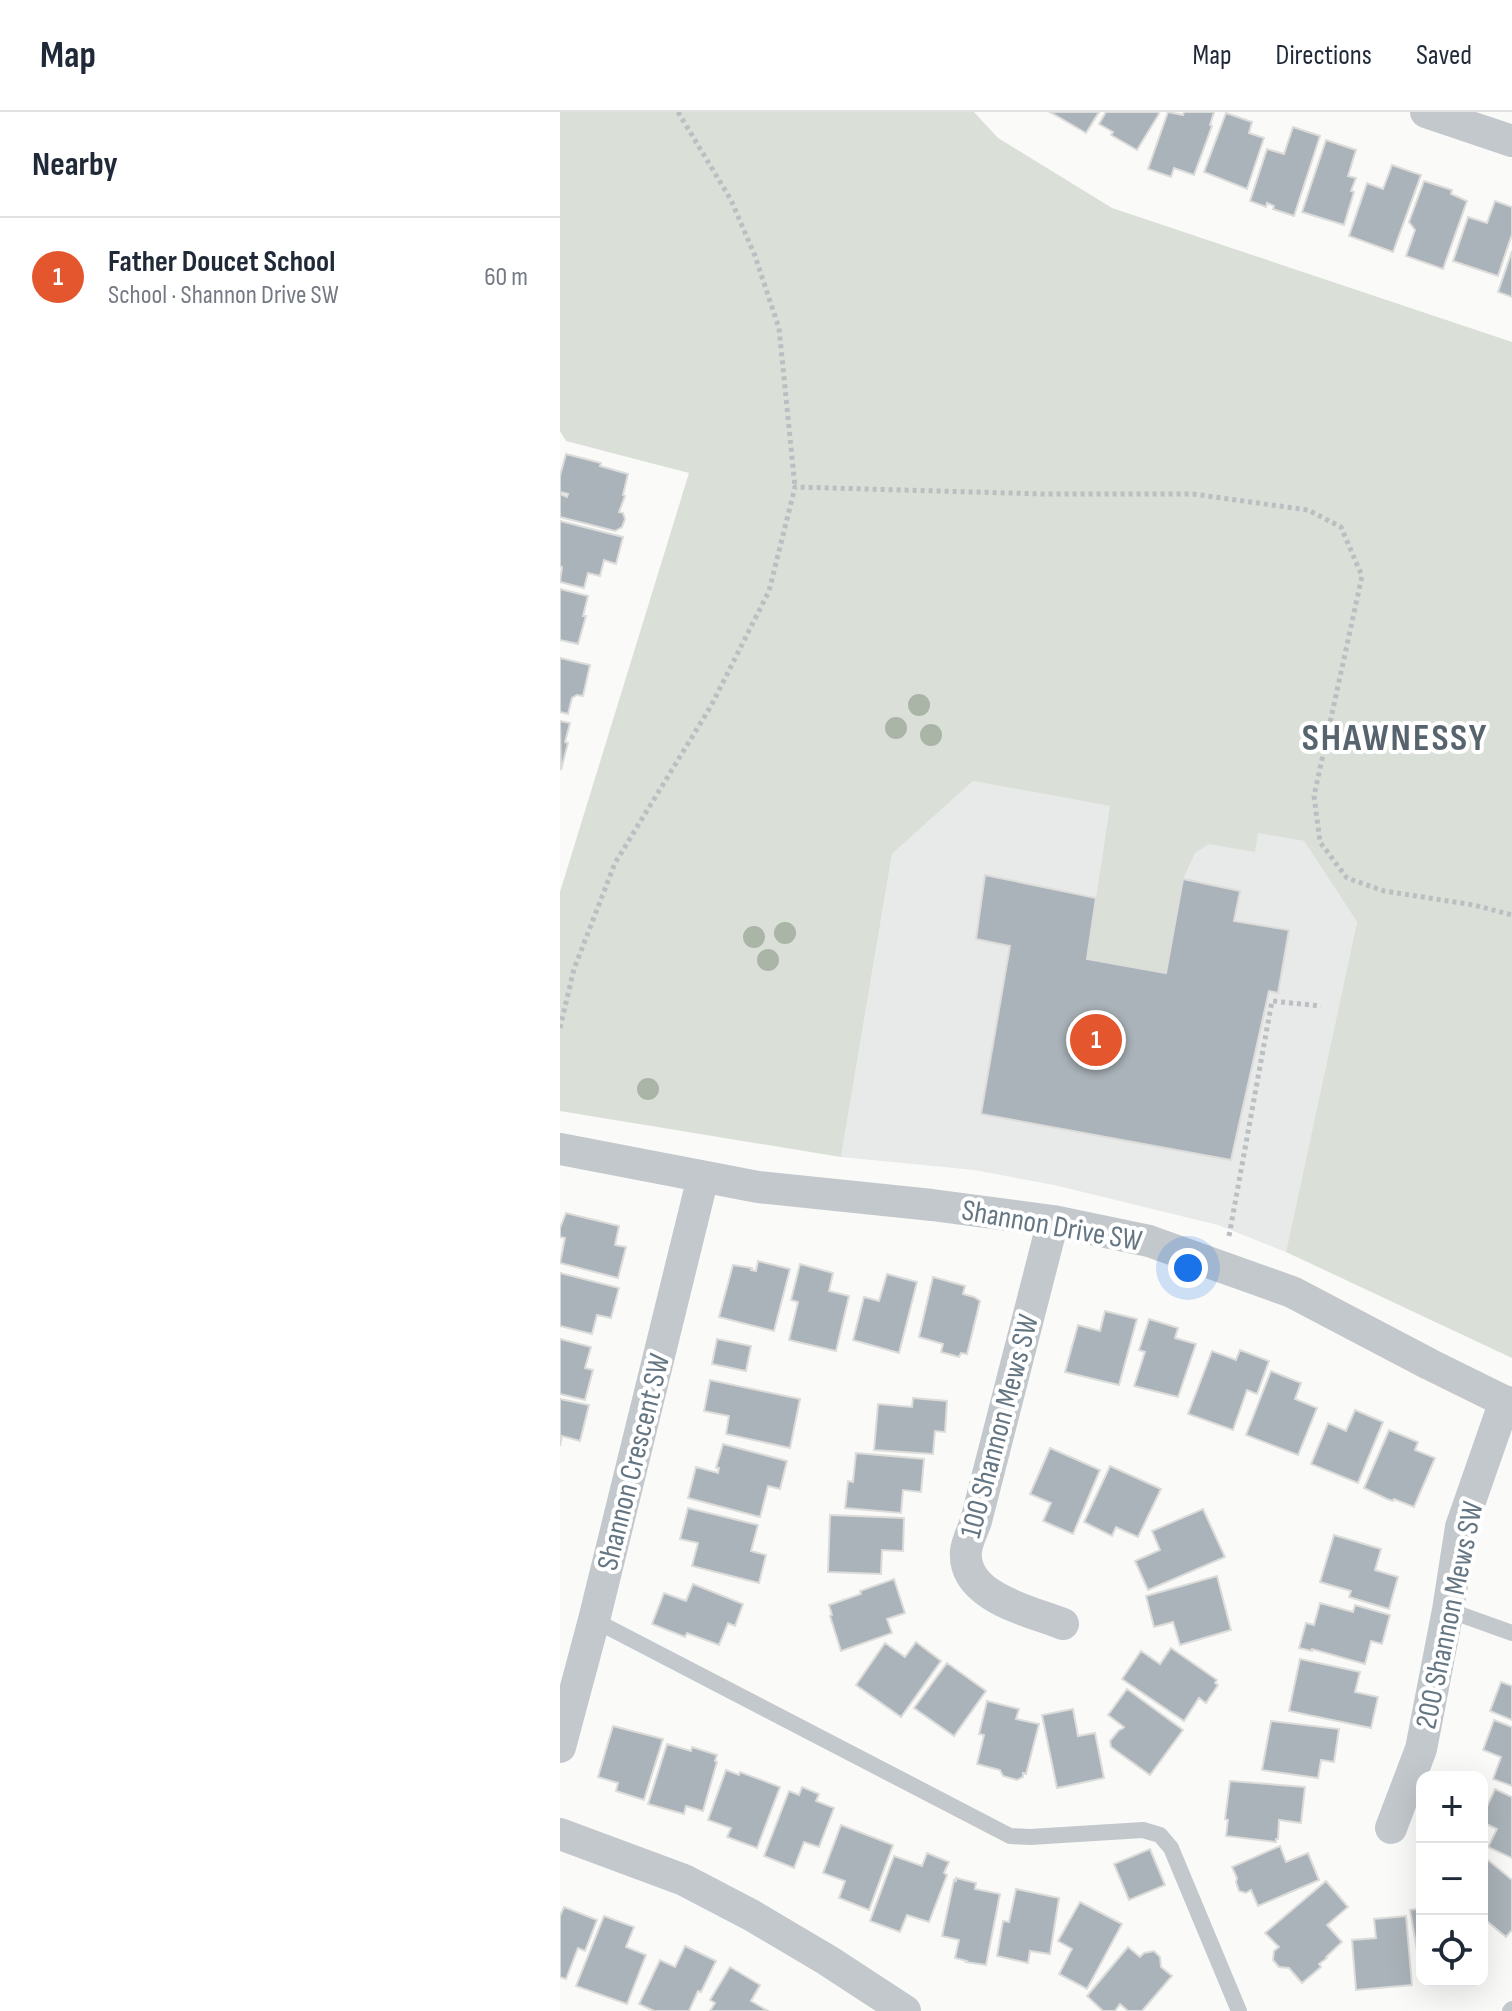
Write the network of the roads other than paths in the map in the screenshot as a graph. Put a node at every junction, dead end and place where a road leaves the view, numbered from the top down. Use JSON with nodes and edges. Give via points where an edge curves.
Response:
{"nodes":[{"id":1,"x":1426,"y":112,"type":"edge"},
{"id":2,"x":1510,"y":135,"type":"edge"},
{"id":3,"x":560,"y":1149,"type":"edge"},
{"id":4,"x":703,"y":1177,"type":"junction"},
{"id":5,"x":1053,"y":1221,"type":"junction"},
{"id":6,"x":1509,"y":1403,"type":"edge"},
{"id":7,"x":1448,"y":1610,"type":"junction"},
{"id":8,"x":594,"y":1620,"type":"junction"},
{"id":9,"x":1063,"y":1624,"type":"dead end"},
{"id":10,"x":1512,"y":1633,"type":"edge"},
{"id":11,"x":560,"y":1747,"type":"edge"},
{"id":12,"x":1391,"y":1828,"type":"dead end"},
{"id":13,"x":560,"y":1834,"type":"edge"},
{"id":14,"x":905,"y":2011,"type":"edge"},
{"id":15,"x":1239,"y":2011,"type":"edge"}],
"edges":[{"from":1,"to":2,"type":"street"},
{"from":3,"to":4,"type":"street","name":"Shannon Drive SW"},
{"from":4,"to":5,"type":"street","name":"Shannon Drive SW"},
{"from":4,"to":8,"type":"street","name":"Shannon Crescent SW"},
{"from":5,"to":6,"type":"street","name":"Shannon Drive SW","via":[[1149,1241],[1292,1292]]},
{"from":5,"to":9,"type":"street","name":"100 Shannon Mews SW","via":[[966,1552],[977,1584],[992,1596]]},
{"from":6,"to":7,"type":"street","name":"200 Shannon Mews SW","via":[[1461,1527]]},
{"from":7,"to":10,"type":"lane"},
{"from":7,"to":12,"type":"street","name":"200 Shannon Mews SW","via":[[1421,1749]]},
{"from":8,"to":11,"type":"street","name":"Shannon Crescent SW"},
{"from":8,"to":15,"type":"lane","via":[[1010,1836],[1143,1830],[1160,1835],[1171,1848]]},
{"from":13,"to":14,"type":"street","via":[[684,1880],[751,1915]]}]}
